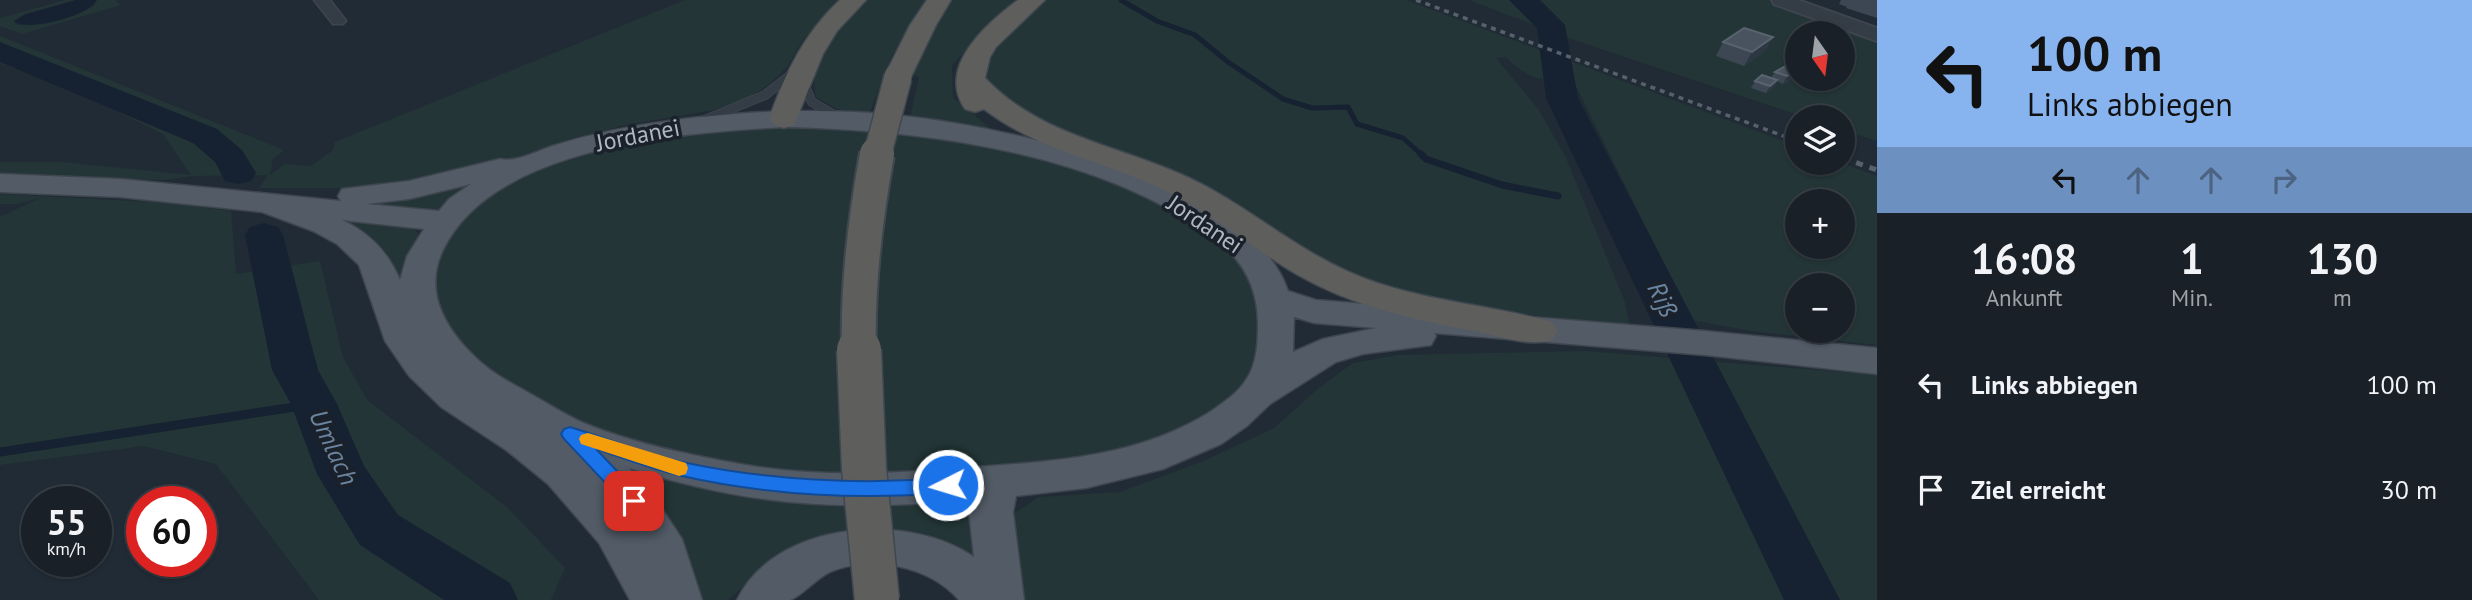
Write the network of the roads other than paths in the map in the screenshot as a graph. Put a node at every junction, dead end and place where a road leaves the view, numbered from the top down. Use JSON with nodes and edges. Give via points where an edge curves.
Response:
{"nodes":[{"id":1,"x":322,"y":0,"type":"edge"},
{"id":2,"x":854,"y":0,"type":"edge"},
{"id":3,"x":939,"y":0,"type":"edge"},
{"id":4,"x":1033,"y":0,"type":"edge"},
{"id":5,"x":1781,"y":0,"type":"edge"},
{"id":6,"x":338,"y":21,"type":"dead end"},
{"id":7,"x":1873,"y":33,"type":"edge"},
{"id":8,"x":802,"y":65,"type":"junction"},
{"id":9,"x":970,"y":79,"type":"junction"},
{"id":10,"x":784,"y":119,"type":"junction"},
{"id":11,"x":845,"y":120,"type":"junction"},
{"id":12,"x":688,"y":126,"type":"junction"},
{"id":13,"x":1044,"y":151,"type":"junction"},
{"id":14,"x":544,"y":157,"type":"junction"},
{"id":15,"x":0,"y":183,"type":"edge"},
{"id":16,"x":258,"y":200,"type":"junction"},
{"id":17,"x":443,"y":221,"type":"junction"},
{"id":18,"x":1273,"y":298,"type":"junction"},
{"id":19,"x":1539,"y":331,"type":"junction"},
{"id":20,"x":1877,"y":361,"type":"edge"},
{"id":21,"x":1260,"y":393,"type":"junction"},
{"id":22,"x":570,"y":434,"type":"junction"},
{"id":23,"x":997,"y":482,"type":"junction"},
{"id":24,"x":654,"y":600,"type":"edge"},
{"id":25,"x":679,"y":600,"type":"edge"},
{"id":26,"x":760,"y":600,"type":"edge"},
{"id":27,"x":877,"y":600,"type":"edge"},
{"id":28,"x":988,"y":600,"type":"edge"},
{"id":29,"x":1001,"y":600,"type":"edge"}],
"edges":[{"from":1,"to":6,"type":"street"},
{"from":2,"to":8,"type":"highway","via":[[825,29]]},
{"from":3,"to":27,"type":"highway","bridge":true,"via":[[898,77],[866,217],[858,312],[860,440]]},
{"from":4,"to":9,"type":"highway","via":[[985,43]]},
{"from":5,"to":7,"type":"street"},
{"from":8,"to":10,"type":"highway"},
{"from":8,"to":11,"type":"lane","via":[[804,88],[812,102]]},
{"from":8,"to":12,"type":"lane","via":[[765,95]]},
{"from":9,"to":13,"type":"highway","via":[[970,92],[982,112]]},
{"from":9,"to":19,"type":"highway","via":[[1001,111],[1020,122],[1172,182],[1336,280],[1391,300]]},
{"from":10,"to":11,"type":"main road","name":"Jordanei"},
{"from":10,"to":12,"type":"main road","name":"Jordanei"},
{"from":11,"to":13,"type":"main road","name":"Jordanei","via":[[922,126]]},
{"from":12,"to":14,"type":"main road","name":"Jordanei"},
{"from":13,"to":18,"type":"main road","name":"Jordanei","via":[[1161,194],[1209,220],[1254,258]]},
{"from":14,"to":16,"type":"main road","via":[[409,190]]},
{"from":14,"to":17,"type":"main road","name":"Jordanei","via":[[490,185]]},
{"from":15,"to":16,"type":"main road"},
{"from":16,"to":17,"type":"main road"},
{"from":16,"to":24,"type":"main road","via":[[324,225],[362,246],[380,275],[404,342],[425,370],[564,472],[601,511],[634,557]]},
{"from":17,"to":22,"type":"main road","name":"Jordanei","via":[[416,278],[417,298],[443,346],[477,380]]},
{"from":18,"to":19,"type":"main road","via":[[1314,311]]},
{"from":18,"to":21,"type":"main road","name":"Jordanei","via":[[1272,369]]},
{"from":19,"to":20,"type":"main road"},
{"from":19,"to":21,"type":"main road","via":[[1377,339],[1339,347],[1311,359]]},
{"from":21,"to":23,"type":"main road","name":"Jordanei","via":[[1231,418],[1188,444],[1079,474]]},
{"from":22,"to":23,"type":"main road","name":"Jordanei","via":[[680,469],[758,484],[827,490]]},
{"from":22,"to":25,"type":"main road","via":[[634,501],[666,552]]},
{"from":23,"to":29,"type":"main road","via":[[991,512]]},
{"from":26,"to":28,"type":"main road","via":[[783,578],[816,558],[853,548],[891,547],[928,555],[960,572]]}]}
